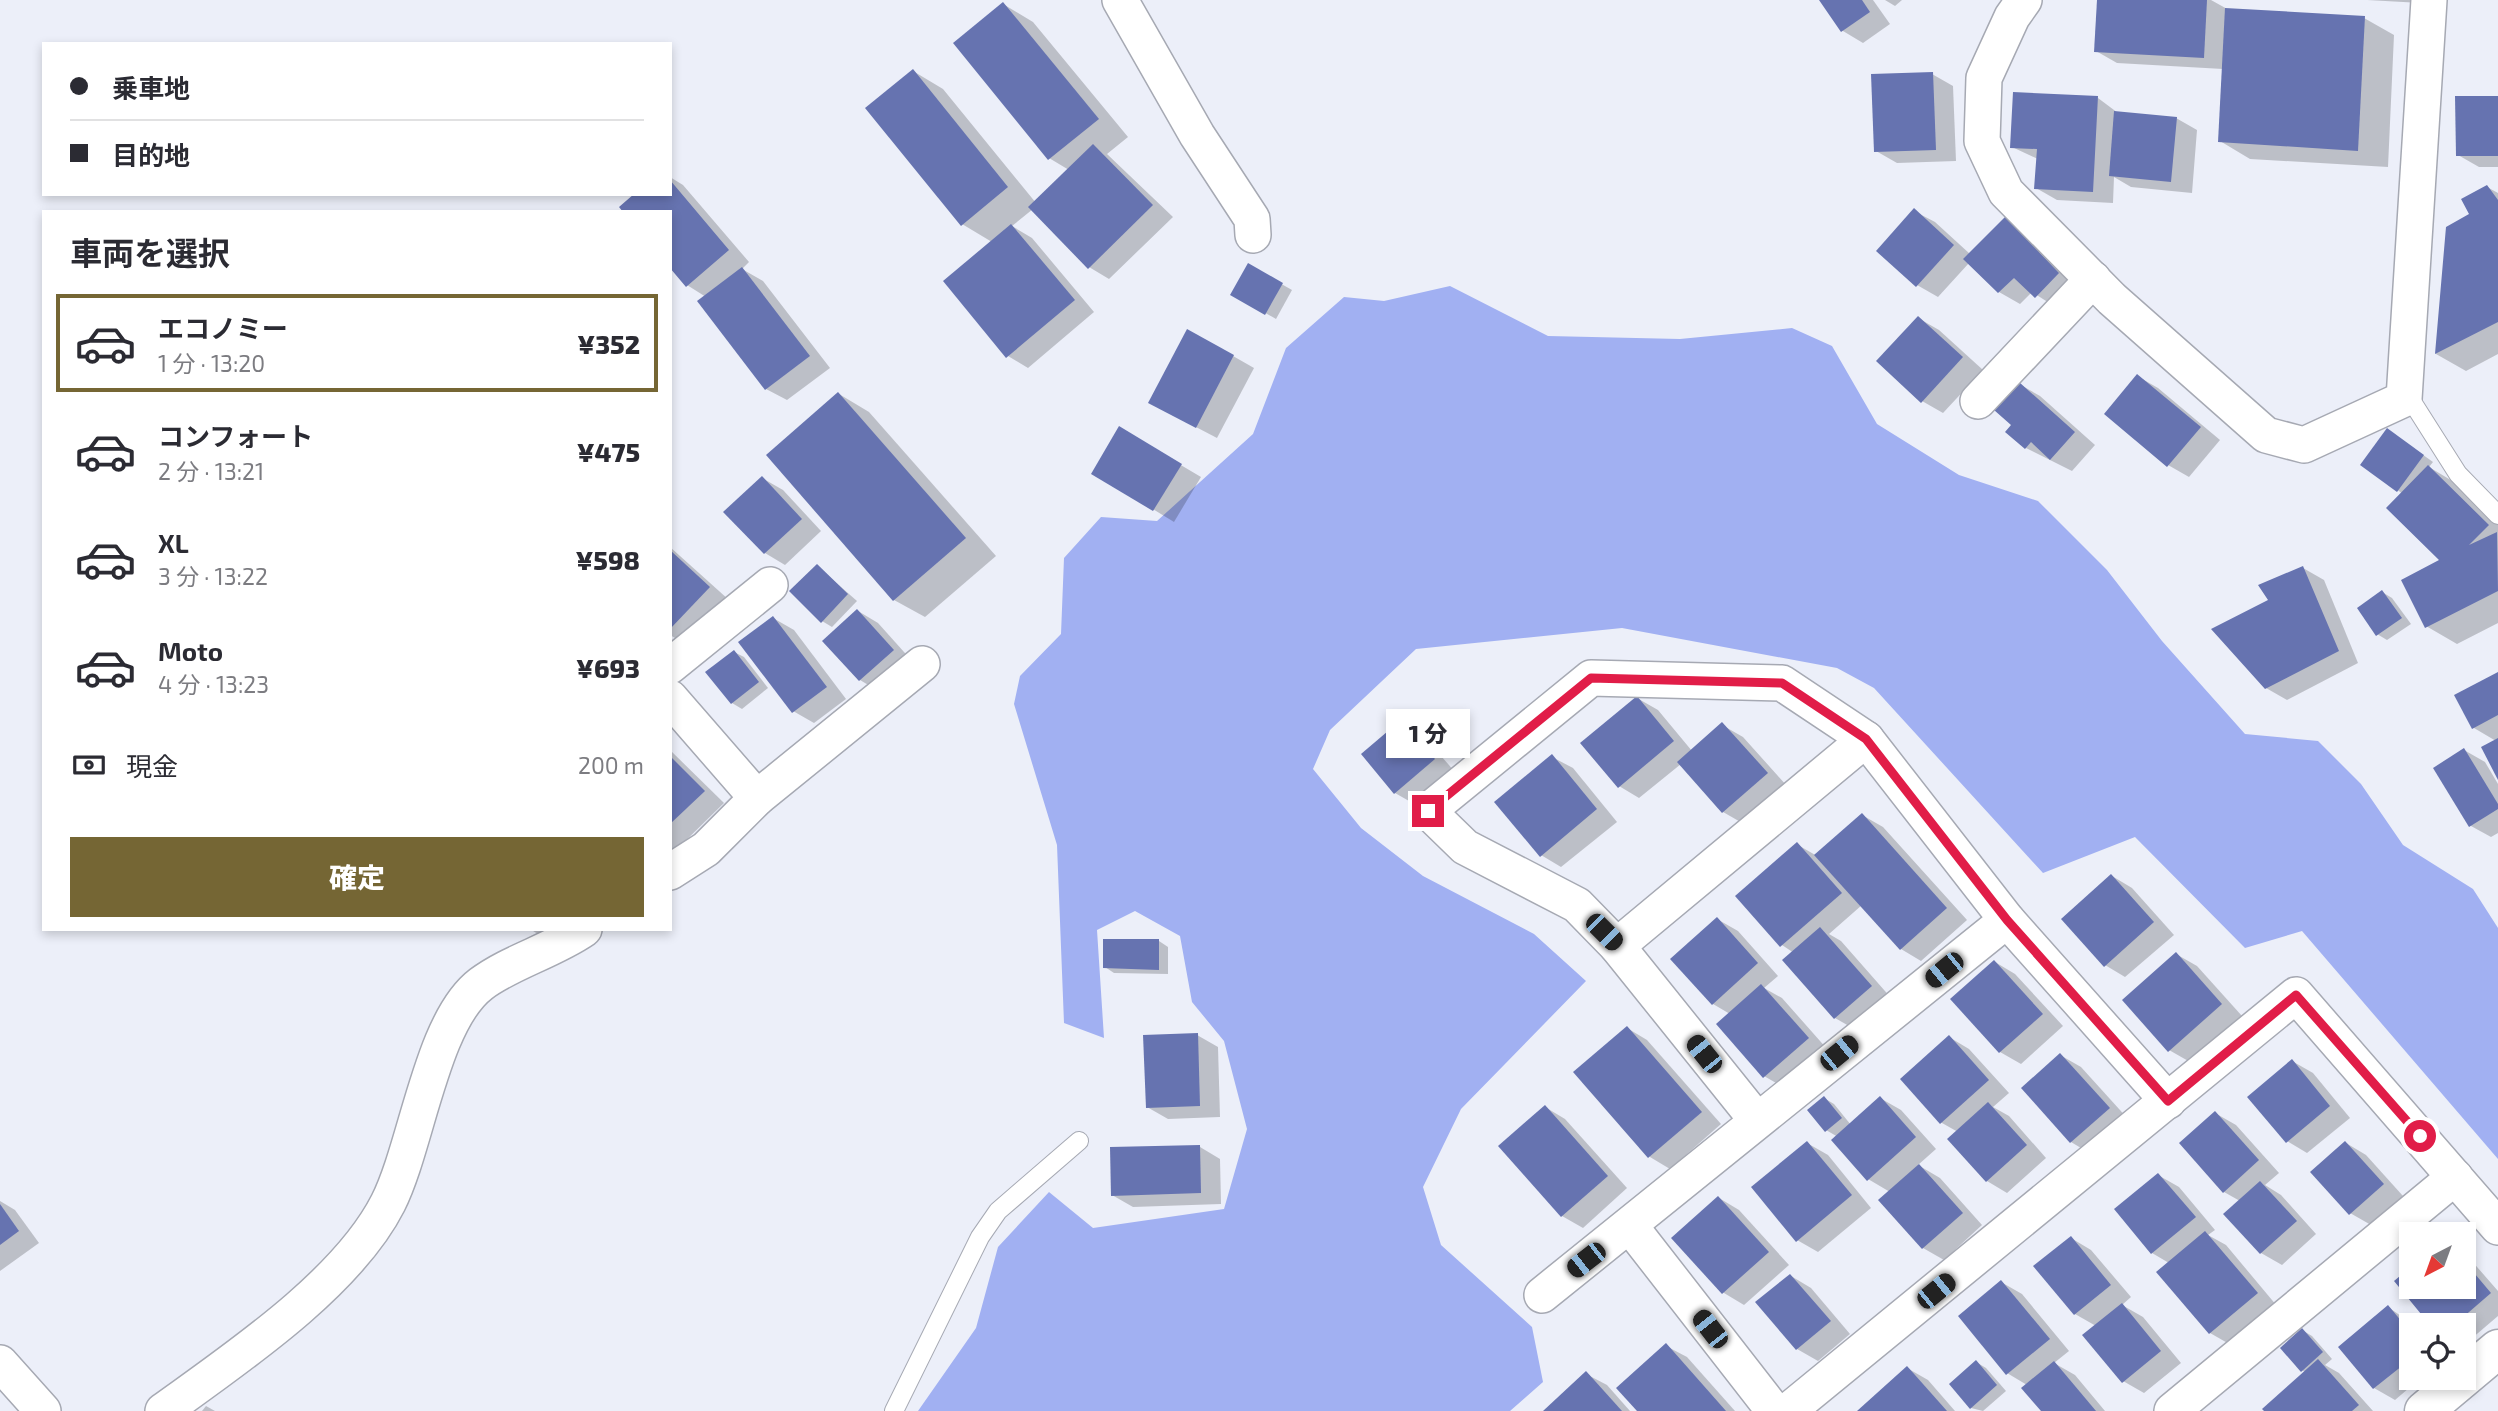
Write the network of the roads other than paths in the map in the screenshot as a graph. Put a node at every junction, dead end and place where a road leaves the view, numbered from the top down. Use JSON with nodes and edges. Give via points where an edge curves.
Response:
{"nodes":[{"id":1,"x":1120,"y":0,"type":"edge"},
{"id":2,"x":2024,"y":0,"type":"edge"},
{"id":3,"x":2429,"y":0,"type":"edge"},
{"id":4,"x":1253,"y":235,"type":"dead end"},
{"id":5,"x":2093,"y":279,"type":"junction"},
{"id":6,"x":2404,"y":389,"type":"junction"},
{"id":7,"x":1978,"y":401,"type":"dead end"},
{"id":8,"x":2498,"y":515,"type":"edge"},
{"id":9,"x":771,"y":585,"type":"dead end"},
{"id":10,"x":672,"y":664,"type":"edge"},
{"id":11,"x":922,"y":664,"type":"dead end"},
{"id":12,"x":672,"y":700,"type":"edge"},
{"id":13,"x":1866,"y":739,"type":"junction"},
{"id":14,"x":757,"y":799,"type":"junction"},
{"id":15,"x":672,"y":871,"type":"edge"},
{"id":16,"x":2007,"y":920,"type":"junction"},
{"id":17,"x":581,"y":931,"type":"edge"},
{"id":18,"x":1617,"y":946,"type":"junction"},
{"id":19,"x":2168,"y":1101,"type":"junction"},
{"id":20,"x":1756,"y":1119,"type":"junction"},
{"id":21,"x":1079,"y":1141,"type":"dead end"},
{"id":22,"x":2455,"y":1177,"type":"junction"},
{"id":23,"x":1630,"y":1226,"type":"junction"},
{"id":24,"x":2498,"y":1227,"type":"edge"},
{"id":25,"x":1542,"y":1295,"type":"dead end"},
{"id":26,"x":2498,"y":1349,"type":"edge"},
{"id":27,"x":0,"y":1363,"type":"edge"},
{"id":28,"x":43,"y":1411,"type":"edge"},
{"id":29,"x":163,"y":1411,"type":"edge"},
{"id":30,"x":894,"y":1411,"type":"edge"},
{"id":31,"x":1774,"y":1411,"type":"edge"},
{"id":32,"x":1788,"y":1411,"type":"edge"},
{"id":33,"x":2172,"y":1411,"type":"edge"},
{"id":34,"x":2424,"y":1411,"type":"edge"}],
"edges":[{"from":1,"to":4,"type":"street","via":[[1197,135],[1252,219]]},
{"from":2,"to":5,"type":"street","via":[[1984,78],[1982,141],[2006,192]]},
{"from":3,"to":6,"type":"street"},
{"from":5,"to":6,"type":"street","via":[[2266,435],[2304,445],[2404,398]]},
{"from":5,"to":7,"type":"street"},
{"from":6,"to":8,"type":"lane","via":[[2458,474]]},
{"from":9,"to":10,"type":"street"},
{"from":11,"to":14,"type":"street"},
{"from":12,"to":14,"type":"street"},
{"from":13,"to":16,"type":"street"},
{"from":13,"to":18,"type":"street"},
{"from":13,"to":18,"type":"street","via":[[1782,683],[1591,678],[1428,811],[1465,847],[1577,905]]},
{"from":14,"to":15,"type":"street","via":[[706,849]]},
{"from":16,"to":19,"type":"street"},
{"from":16,"to":20,"type":"street"},
{"from":17,"to":29,"type":"street","via":[[557,948],[479,985],[449,1024],[388,1203],[355,1250],[302,1304]]},
{"from":18,"to":20,"type":"street"},
{"from":19,"to":22,"type":"street","via":[[2296,995]]},
{"from":19,"to":32,"type":"street"},
{"from":20,"to":23,"type":"street"},
{"from":21,"to":30,"type":"lane","via":[[998,1211],[980,1237]]},
{"from":22,"to":24,"type":"street"},
{"from":22,"to":33,"type":"street"},
{"from":23,"to":25,"type":"street"},
{"from":23,"to":31,"type":"street"},
{"from":26,"to":34,"type":"street"},
{"from":27,"to":28,"type":"street"}]}
